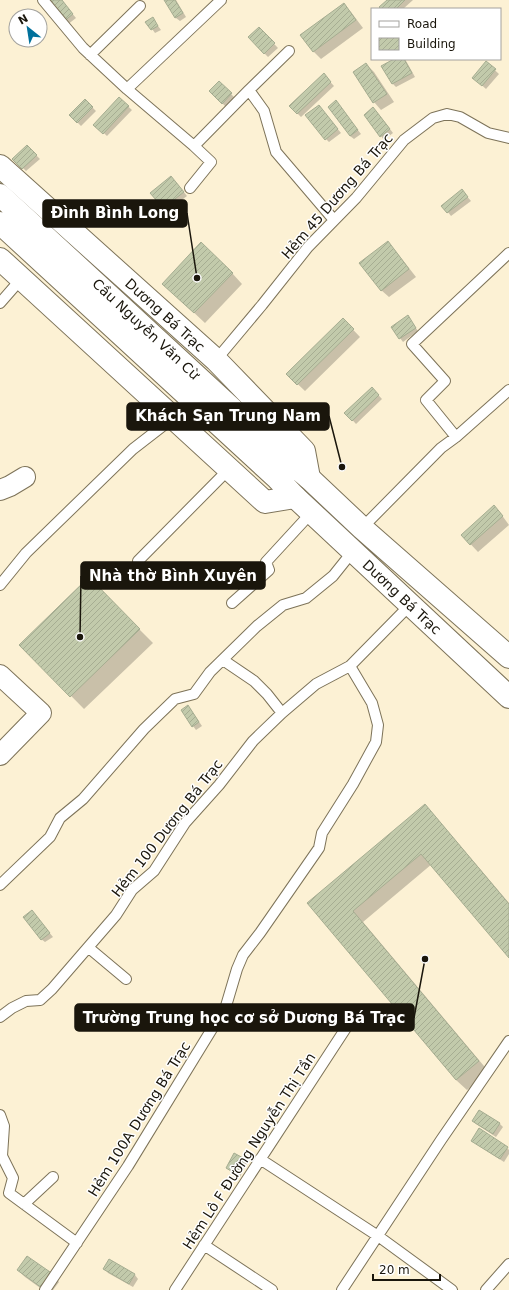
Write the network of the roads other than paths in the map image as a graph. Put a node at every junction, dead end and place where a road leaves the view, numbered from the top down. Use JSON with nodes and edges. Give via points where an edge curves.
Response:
{"nodes":[{"id":1,"x":43,"y":0,"type":"edge"},
{"id":2,"x":221,"y":0,"type":"edge"},
{"id":3,"x":140,"y":6,"type":"dead end"},
{"id":4,"x":289,"y":51,"type":"dead end"},
{"id":5,"x":90,"y":55,"type":"junction"},
{"id":6,"x":127,"y":89,"type":"junction"},
{"id":7,"x":249,"y":90,"type":"junction"},
{"id":8,"x":509,"y":138,"type":"edge"},
{"id":9,"x":194,"y":146,"type":"junction"},
{"id":10,"x":0,"y":166,"type":"edge"},
{"id":11,"x":190,"y":188,"type":"dead end"},
{"id":12,"x":0,"y":195,"type":"edge"},
{"id":13,"x":334,"y":220,"type":"junction"},
{"id":14,"x":0,"y":223,"type":"edge"},
{"id":15,"x":509,"y":253,"type":"edge"},
{"id":16,"x":0,"y":259,"type":"edge"},
{"id":17,"x":21,"y":279,"type":"junction"},
{"id":18,"x":0,"y":303,"type":"edge"},
{"id":19,"x":216,"y":360,"type":"junction"},
{"id":20,"x":509,"y":390,"type":"edge"},
{"id":21,"x":172,"y":418,"type":"junction"},
{"id":22,"x":456,"y":437,"type":"junction"},
{"id":23,"x":229,"y":469,"type":"junction"},
{"id":24,"x":284,"y":471,"type":"junction"},
{"id":25,"x":25,"y":477,"type":"dead end"},
{"id":26,"x":309,"y":478,"type":"junction"},
{"id":27,"x":0,"y":490,"type":"edge"},
{"id":28,"x":295,"y":497,"type":"junction"},
{"id":29,"x":312,"y":512,"type":"junction"},
{"id":30,"x":362,"y":528,"type":"junction"},
{"id":31,"x":353,"y":551,"type":"junction"},
{"id":32,"x":138,"y":561,"type":"dead end"},
{"id":33,"x":0,"y":585,"type":"edge"},
{"id":34,"x":232,"y":603,"type":"dead end"},
{"id":35,"x":410,"y":605,"type":"junction"},
{"id":36,"x":509,"y":657,"type":"edge"},
{"id":37,"x":223,"y":660,"type":"junction"},
{"id":38,"x":350,"y":666,"type":"junction"},
{"id":39,"x":0,"y":675,"type":"edge"},
{"id":40,"x":509,"y":697,"type":"edge"},
{"id":41,"x":282,"y":713,"type":"junction"},
{"id":42,"x":0,"y":755,"type":"edge"},
{"id":43,"x":0,"y":885,"type":"edge"},
{"id":44,"x":89,"y":948,"type":"junction"},
{"id":45,"x":126,"y":979,"type":"dead end"},
{"id":46,"x":0,"y":1017,"type":"edge"},
{"id":47,"x":346,"y":1028,"type":"dead end"},
{"id":48,"x":509,"y":1041,"type":"edge"},
{"id":49,"x":0,"y":1115,"type":"edge"},
{"id":50,"x":260,"y":1160,"type":"junction"},
{"id":51,"x":53,"y":1177,"type":"dead end"},
{"id":52,"x":4,"y":1195,"type":"edge"},
{"id":53,"x":24,"y":1204,"type":"junction"},
{"id":54,"x":378,"y":1236,"type":"junction"},
{"id":55,"x":77,"y":1243,"type":"junction"},
{"id":56,"x":204,"y":1245,"type":"junction"},
{"id":57,"x":509,"y":1264,"type":"edge"},
{"id":58,"x":45,"y":1290,"type":"edge"},
{"id":59,"x":176,"y":1290,"type":"edge"},
{"id":60,"x":272,"y":1290,"type":"edge"},
{"id":61,"x":342,"y":1290,"type":"edge"},
{"id":62,"x":452,"y":1290,"type":"edge"},
{"id":63,"x":486,"y":1290,"type":"edge"}],
"edges":[{"from":1,"to":5,"type":"lane"},
{"from":2,"to":6,"type":"lane"},
{"from":3,"to":5,"type":"lane"},
{"from":4,"to":7,"type":"lane"},
{"from":5,"to":6,"type":"lane"},
{"from":6,"to":9,"type":"lane"},
{"from":7,"to":9,"type":"lane"},
{"from":7,"to":13,"type":"lane","via":[[264,111],[276,152]]},
{"from":8,"to":13,"type":"lane","name":"Hẻm 45 Dương Bá Trạc","via":[[488,133],[460,117],[447,114],[433,118],[404,140],[356,198]]},
{"from":9,"to":11,"type":"lane","via":[[211,162]]},
{"from":10,"to":19,"type":"main road","name":"Dương Bá Trạc"},
{"from":12,"to":24,"type":"main road","name":"Cầu Nguyễn Văn Cừ"},
{"from":13,"to":19,"type":"lane","name":"Hẻm 45 Dương Bá Trạc","via":[[308,247]]},
{"from":14,"to":24,"type":"main road","name":"Cầu Nguyễn Văn Cừ"},
{"from":15,"to":22,"type":"lane","via":[[412,344],[445,382],[426,400]]},
{"from":16,"to":17,"type":"main road"},
{"from":17,"to":18,"type":"lane"},
{"from":17,"to":21,"type":"main road"},
{"from":19,"to":26,"type":"main road","name":"Dương Bá Trạc","via":[[304,451]]},
{"from":20,"to":22,"type":"lane"},
{"from":21,"to":23,"type":"main road"},
{"from":21,"to":33,"type":"lane","via":[[133,449],[26,553]]},
{"from":22,"to":30,"type":"lane","via":[[441,448]]},
{"from":23,"to":28,"type":"main road","via":[[266,502]]},
{"from":23,"to":32,"type":"lane"},
{"from":24,"to":26,"type":"main road","name":"Dương Bá Trạc"},
{"from":24,"to":28,"type":"main road","name":"Dương Bá Trạc"},
{"from":25,"to":27,"type":"street"},
{"from":26,"to":30,"type":"main road","name":"Dương Bá Trạc"},
{"from":28,"to":29,"type":"main road","name":"Dương Bá Trạc"},
{"from":29,"to":31,"type":"main road","name":"Dương Bá Trạc"},
{"from":29,"to":34,"type":"lane","via":[[266,562],[268,570]]},
{"from":30,"to":36,"type":"main road","name":"Dương Bá Trạc"},
{"from":31,"to":35,"type":"main road","name":"Dương Bá Trạc"},
{"from":31,"to":37,"type":"lane","via":[[333,576],[306,598],[283,605],[257,626]]},
{"from":35,"to":38,"type":"lane","name":"Hẻm 100 Dương Bá Trạc"},
{"from":35,"to":40,"type":"main road","name":"Dương Bá Trạc"},
{"from":37,"to":41,"type":"lane","via":[[254,682]]},
{"from":37,"to":43,"type":"lane","via":[[210,672],[194,694],[175,699],[144,729],[83,798],[60,818],[50,837]]},
{"from":38,"to":41,"type":"lane","name":"Hẻm 100 Dương Bá Trạc","via":[[316,684]]},
{"from":38,"to":55,"type":"lane","name":"Hẻm 100A Dương Bá Trạc","via":[[372,704],[378,725],[376,742],[322,833],[319,848],[243,955],[226,1006],[128,1166]]},
{"from":39,"to":42,"type":"street","via":[[41,713]]},
{"from":41,"to":44,"type":"lane","name":"Hẻm 100 Dương Bá Trạc","via":[[253,741],[185,823],[154,871],[132,890],[116,915]]},
{"from":44,"to":45,"type":"lane"},
{"from":44,"to":46,"type":"lane","name":"Hẻm 100 Dương Bá Trạc","via":[[40,1000],[26,1001]]},
{"from":47,"to":50,"type":"lane","name":"Hẻm Lô F Đường Nguyễn Thị Tần"},
{"from":48,"to":54,"type":"lane"},
{"from":49,"to":52,"type":"lane","via":[[4,1126],[2,1156],[13,1178]]},
{"from":50,"to":54,"type":"lane"},
{"from":50,"to":56,"type":"lane","name":"Hẻm Lô F Đường Nguyễn Thị Tần"},
{"from":51,"to":53,"type":"lane"},
{"from":52,"to":53,"type":"lane"},
{"from":53,"to":55,"type":"lane"},
{"from":54,"to":61,"type":"lane"},
{"from":54,"to":62,"type":"lane"},
{"from":55,"to":58,"type":"lane","name":"Hẻm 100A Dương Bá Trạc"},
{"from":56,"to":59,"type":"lane","name":"Hẻm Lô F Đường Nguyễn Thị Tần"},
{"from":56,"to":60,"type":"lane"},
{"from":57,"to":63,"type":"lane"}]}
